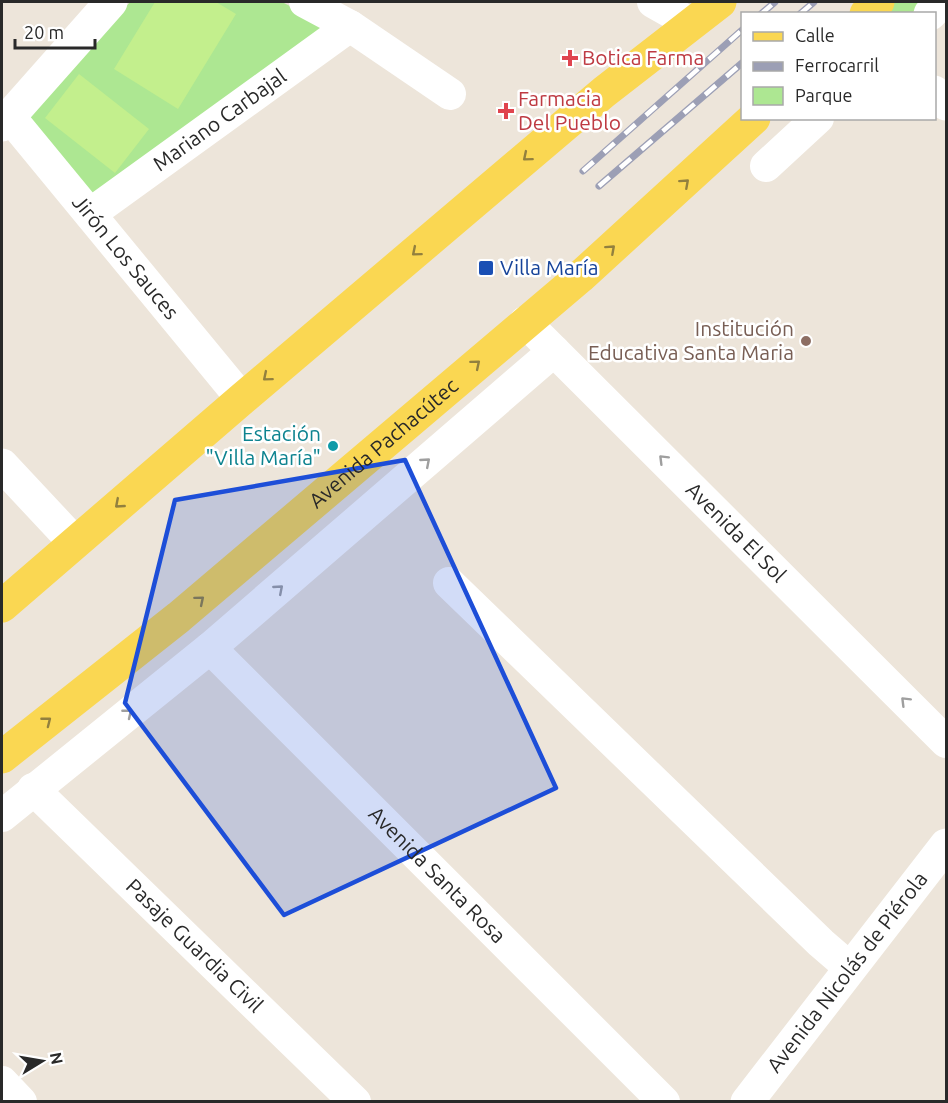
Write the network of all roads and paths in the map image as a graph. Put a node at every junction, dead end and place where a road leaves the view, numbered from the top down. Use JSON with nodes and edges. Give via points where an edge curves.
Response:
{"nodes":[{"id":1,"x":111,"y":2,"type":"edge"},
{"id":2,"x":305,"y":2,"type":"edge"},
{"id":3,"x":653,"y":2,"type":"edge"},
{"id":4,"x":720,"y":2,"type":"edge"},
{"id":5,"x":692,"y":24,"type":"junction"},
{"id":6,"x":350,"y":26,"type":"junction"},
{"id":7,"x":450,"y":94,"type":"dead end"},
{"id":8,"x":752,"y":120,"type":"edge"},
{"id":9,"x":816,"y":120,"type":"edge"},
{"id":10,"x":5,"y":121,"type":"edge"},
{"id":11,"x":766,"y":166,"type":"dead end"},
{"id":12,"x":90,"y":214,"type":"junction"},
{"id":13,"x":525,"y":322,"type":"junction"},
{"id":14,"x":554,"y":351,"type":"junction"},
{"id":15,"x":242,"y":399,"type":"junction"},
{"id":16,"x":2,"y":465,"type":"edge"},
{"id":17,"x":74,"y":542,"type":"junction"},
{"id":18,"x":449,"y":583,"type":"dead end"},
{"id":19,"x":2,"y":606,"type":"edge"},
{"id":20,"x":210,"y":648,"type":"junction"},
{"id":21,"x":946,"y":742,"type":"edge"},
{"id":22,"x":2,"y":758,"type":"edge"},
{"id":23,"x":33,"y":789,"type":"junction"},
{"id":24,"x":2,"y":816,"type":"edge"},
{"id":25,"x":946,"y":845,"type":"edge"},
{"id":26,"x":850,"y":968,"type":"junction"},
{"id":27,"x":2,"y":1082,"type":"edge"},
{"id":28,"x":21,"y":1101,"type":"edge"},
{"id":29,"x":355,"y":1101,"type":"edge"},
{"id":30,"x":664,"y":1101,"type":"edge"},
{"id":31,"x":747,"y":1101,"type":"edge"}],
"edges":[{"from":1,"to":10,"type":"main road"},
{"from":2,"to":6,"type":"street"},
{"from":3,"to":5,"type":"street"},
{"from":4,"to":5,"type":"main road"},
{"from":5,"to":15,"type":"main road","one_way":true,"via":[[604,92]]},
{"from":6,"to":7,"type":"street"},
{"from":6,"to":12,"type":"street","name":"Mariano Carbajal"},
{"from":13,"to":8,"type":"main road","name":"Avenida Pachacútec","one_way":true},
{"from":9,"to":11,"type":"street"},
{"from":10,"to":12,"type":"street","name":"Jirón Los Sauces"},
{"from":12,"to":15,"type":"street","name":"Jirón Los Sauces"},
{"from":13,"to":14,"type":"street","name":"Avenida El Sol"},
{"from":22,"to":13,"type":"main road","name":"Avenida Pachacútec","one_way":true,"via":[[179,617]]},
{"from":20,"to":14,"type":"street","name":"Avenida Pachacútec","one_way":true},
{"from":21,"to":14,"type":"street","name":"Avenida El Sol","one_way":true},
{"from":15,"to":17,"type":"main road","one_way":true},
{"from":16,"to":17,"type":"main road"},
{"from":17,"to":19,"type":"main road"},
{"from":18,"to":26,"type":"street"},
{"from":23,"to":20,"type":"street","name":"Avenida Pachacútec","one_way":true},
{"from":20,"to":30,"type":"street","name":"Avenida Santa Rosa"},
{"from":23,"to":24,"type":"street","name":"Avenida Pachacútec"},
{"from":23,"to":29,"type":"street","name":"Pasaje Guardia Civil"},
{"from":25,"to":26,"type":"main road","name":"Avenida Nicolás de Piérola"},
{"from":26,"to":31,"type":"main road","name":"Avenida Nicolás de Piérola"},
{"from":27,"to":28,"type":"street"}]}
